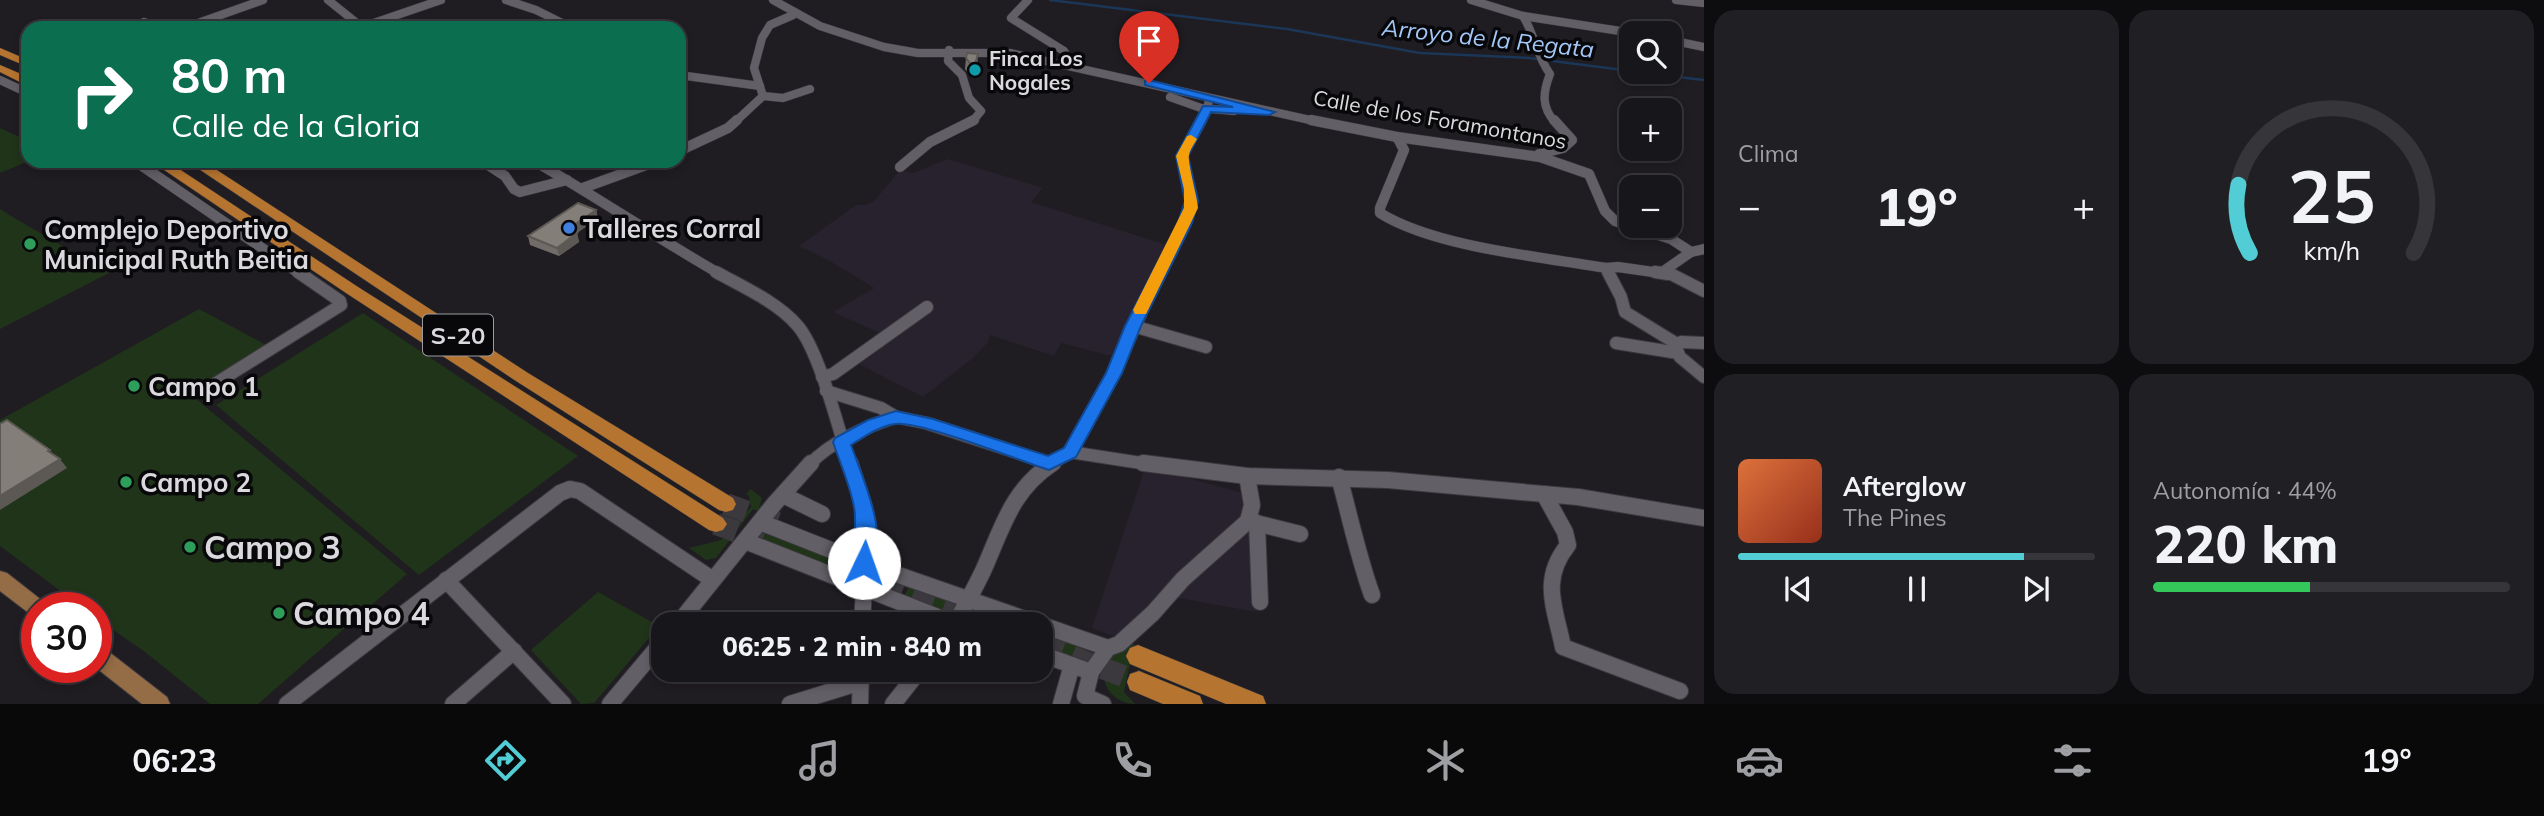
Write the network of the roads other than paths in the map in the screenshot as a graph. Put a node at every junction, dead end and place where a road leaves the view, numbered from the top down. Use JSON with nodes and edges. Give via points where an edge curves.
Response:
{"nodes":[{"id":1,"x":263,"y":0,"type":"edge"},
{"id":2,"x":328,"y":0,"type":"edge"},
{"id":3,"x":441,"y":0,"type":"edge"},
{"id":4,"x":506,"y":0,"type":"edge"},
{"id":5,"x":773,"y":0,"type":"edge"},
{"id":6,"x":1028,"y":0,"type":"edge"},
{"id":7,"x":1471,"y":0,"type":"edge"},
{"id":8,"x":1676,"y":0,"type":"edge"},
{"id":9,"x":1704,"y":3,"type":"edge"},
{"id":10,"x":793,"y":15,"type":"junction"},
{"id":11,"x":1523,"y":16,"type":"junction"},
{"id":12,"x":204,"y":21,"type":"edge"},
{"id":13,"x":354,"y":21,"type":"edge"},
{"id":14,"x":382,"y":21,"type":"edge"},
{"id":15,"x":558,"y":21,"type":"edge"},
{"id":16,"x":1619,"y":31,"type":"edge"},
{"id":17,"x":1682,"y":42,"type":"edge"},
{"id":18,"x":1704,"y":47,"type":"edge"},
{"id":19,"x":949,"y":50,"type":"junction"},
{"id":20,"x":0,"y":51,"type":"edge"},
{"id":21,"x":21,"y":61,"type":"edge"},
{"id":22,"x":1074,"y":66,"type":"junction"},
{"id":23,"x":0,"y":68,"type":"edge"},
{"id":24,"x":686,"y":76,"type":"edge"},
{"id":25,"x":21,"y":78,"type":"edge"},
{"id":26,"x":0,"y":80,"type":"edge"},
{"id":27,"x":810,"y":89,"type":"dead end"},
{"id":28,"x":21,"y":90,"type":"edge"},
{"id":29,"x":761,"y":91,"type":"junction"},
{"id":30,"x":1208,"y":104,"type":"junction"},
{"id":31,"x":1397,"y":137,"type":"junction"},
{"id":32,"x":686,"y":148,"type":"edge"},
{"id":33,"x":1531,"y":156,"type":"junction"},
{"id":34,"x":900,"y":167,"type":"dead end"},
{"id":35,"x":145,"y":168,"type":"edge"},
{"id":36,"x":169,"y":168,"type":"edge"},
{"id":37,"x":205,"y":168,"type":"edge"},
{"id":38,"x":493,"y":168,"type":"edge"},
{"id":39,"x":546,"y":168,"type":"edge"},
{"id":40,"x":638,"y":168,"type":"edge"},
{"id":41,"x":567,"y":180,"type":"junction"},
{"id":42,"x":583,"y":188,"type":"junction"},
{"id":43,"x":1704,"y":249,"type":"edge"},
{"id":44,"x":1691,"y":252,"type":"junction"},
{"id":45,"x":1606,"y":268,"type":"junction"},
{"id":46,"x":1668,"y":274,"type":"junction"},
{"id":47,"x":1704,"y":291,"type":"edge"},
{"id":48,"x":927,"y":307,"type":"dead end"},
{"id":49,"x":1133,"y":326,"type":"junction"},
{"id":50,"x":1616,"y":343,"type":"dead end"},
{"id":51,"x":1704,"y":343,"type":"edge"},
{"id":52,"x":1206,"y":346,"type":"dead end"},
{"id":53,"x":1678,"y":348,"type":"junction"},
{"id":54,"x":1704,"y":377,"type":"edge"},
{"id":55,"x":824,"y":384,"type":"junction"},
{"id":56,"x":205,"y":390,"type":"dead end"},
{"id":57,"x":896,"y":417,"type":"junction"},
{"id":58,"x":842,"y":442,"type":"junction"},
{"id":59,"x":1070,"y":452,"type":"junction"},
{"id":60,"x":1049,"y":463,"type":"junction"},
{"id":61,"x":1247,"y":476,"type":"junction"},
{"id":62,"x":1339,"y":477,"type":"junction"},
{"id":63,"x":1544,"y":494,"type":"junction"},
{"id":64,"x":783,"y":495,"type":"junction"},
{"id":65,"x":726,"y":504,"type":"tunnel mouth"},
{"id":66,"x":822,"y":514,"type":"dead end"},
{"id":67,"x":1704,"y":518,"type":"edge"},
{"id":68,"x":1253,"y":522,"type":"junction"},
{"id":69,"x":760,"y":523,"type":"junction"},
{"id":70,"x":716,"y":524,"type":"tunnel mouth"},
{"id":71,"x":1300,"y":534,"type":"dead end"},
{"id":72,"x":745,"y":541,"type":"junction"},
{"id":73,"x":864,"y":563,"type":"junction"},
{"id":74,"x":0,"y":579,"type":"edge"},
{"id":75,"x":446,"y":580,"type":"junction"},
{"id":76,"x":713,"y":580,"type":"junction"},
{"id":77,"x":863,"y":590,"type":"junction"},
{"id":78,"x":1372,"y":594,"type":"dead end"},
{"id":79,"x":21,"y":595,"type":"edge"},
{"id":80,"x":968,"y":600,"type":"junction"},
{"id":81,"x":1260,"y":602,"type":"dead end"},
{"id":82,"x":687,"y":612,"type":"edge"},
{"id":83,"x":862,"y":612,"type":"edge"},
{"id":84,"x":921,"y":612,"type":"edge"},
{"id":85,"x":962,"y":612,"type":"edge"},
{"id":86,"x":1108,"y":648,"type":"junction"},
{"id":87,"x":513,"y":652,"type":"junction"},
{"id":88,"x":651,"y":655,"type":"edge"},
{"id":89,"x":1139,"y":656,"type":"dead end"},
{"id":90,"x":1053,"y":658,"type":"edge"},
{"id":91,"x":1072,"y":665,"type":"junction"},
{"id":92,"x":112,"y":667,"type":"edge"},
{"id":93,"x":1091,"y":672,"type":"junction"},
{"id":94,"x":846,"y":682,"type":"edge"},
{"id":95,"x":861,"y":682,"type":"edge"},
{"id":96,"x":910,"y":682,"type":"edge"},
{"id":97,"x":1139,"y":682,"type":"tunnel mouth"},
{"id":98,"x":1680,"y":691,"type":"dead end"},
{"id":99,"x":1084,"y":700,"type":"edge"},
{"id":100,"x":159,"y":704,"type":"edge"},
{"id":101,"x":287,"y":704,"type":"edge"},
{"id":102,"x":453,"y":704,"type":"edge"},
{"id":103,"x":563,"y":704,"type":"edge"},
{"id":104,"x":610,"y":704,"type":"edge"},
{"id":105,"x":790,"y":704,"type":"edge"},
{"id":106,"x":860,"y":704,"type":"edge"},
{"id":107,"x":892,"y":704,"type":"edge"},
{"id":108,"x":1061,"y":704,"type":"edge"},
{"id":109,"x":1103,"y":704,"type":"edge"},
{"id":110,"x":1191,"y":704,"type":"edge"},
{"id":111,"x":1254,"y":704,"type":"edge"}],
"edges":[{"from":1,"to":12,"type":"street"},
{"from":2,"to":13,"type":"street"},
{"from":3,"to":14,"type":"street"},
{"from":4,"to":15,"type":"street"},
{"from":5,"to":10,"type":"street","name":"Calle de los Foramontanos"},
{"from":6,"to":22,"type":"street","name":"Calle de los Foramontanos","via":[[1011,18],[1064,51]]},
{"from":7,"to":11,"type":"street"},
{"from":8,"to":9,"type":"street"},
{"from":10,"to":19,"type":"street","name":"Calle de los Foramontanos","via":[[896,50]]},
{"from":10,"to":29,"type":"street","via":[[770,25],[762,38],[754,68]]},
{"from":11,"to":16,"type":"street"},
{"from":11,"to":33,"type":"street","via":[[1538,57],[1550,74],[1543,93],[1549,115],[1572,140],[1555,152]]},
{"from":17,"to":18,"type":"street"},
{"from":19,"to":22,"type":"street","name":"Calle de los Foramontanos","via":[[997,51]]},
{"from":19,"to":34,"type":"street","via":[[948,61],[981,111],[971,124],[928,143]]},
{"from":20,"to":21,"type":"highway"},
{"from":22,"to":30,"type":"street","name":"Calle de los Foramontanos","via":[[1158,85]]},
{"from":23,"to":25,"type":"highway"},
{"from":24,"to":29,"type":"street"},
{"from":26,"to":28,"type":"street"},
{"from":27,"to":29,"type":"street","via":[[783,98]]},
{"from":29,"to":32,"type":"street","via":[[728,128]]},
{"from":30,"to":31,"type":"street","name":"Calle de los Foramontanos"},
{"from":30,"to":49,"type":"street","via":[[1182,156],[1191,208]]},
{"from":31,"to":33,"type":"street","name":"Calle de los Foramontanos"},
{"from":31,"to":45,"type":"street","via":[[1404,150],[1380,208],[1383,217],[1446,237]]},
{"from":33,"to":44,"type":"street","name":"Calle de los Foramontanos","via":[[1589,174],[1602,208],[1614,220],[1662,234]]},
{"from":35,"to":56,"type":"street","via":[[340,301],[341,305]]},
{"from":36,"to":70,"type":"highway","number":"S-20"},
{"from":37,"to":65,"type":"highway","number":"S-20","via":[[522,377]]},
{"from":38,"to":41,"type":"street","via":[[520,192]]},
{"from":39,"to":41,"type":"street"},
{"from":40,"to":42,"type":"street"},
{"from":41,"to":42,"type":"street"},
{"from":42,"to":55,"type":"street","via":[[789,316],[809,342]]},
{"from":43,"to":44,"type":"street"},
{"from":44,"to":46,"type":"street","via":[[1668,267]]},
{"from":45,"to":46,"type":"street"},
{"from":45,"to":53,"type":"street","via":[[1625,312]]},
{"from":46,"to":47,"type":"street"},
{"from":48,"to":55,"type":"street"},
{"from":49,"to":52,"type":"street"},
{"from":49,"to":59,"type":"street","via":[[1114,373]]},
{"from":50,"to":53,"type":"street"},
{"from":51,"to":53,"type":"street","via":[[1687,341]]},
{"from":53,"to":54,"type":"street"},
{"from":55,"to":57,"type":"street"},
{"from":55,"to":58,"type":"street"},
{"from":57,"to":58,"type":"street"},
{"from":57,"to":60,"type":"street"},
{"from":58,"to":64,"type":"street","via":[[821,452]]},
{"from":58,"to":73,"type":"street","via":[[864,507]]},
{"from":59,"to":60,"type":"street"},
{"from":59,"to":61,"type":"street"},
{"from":60,"to":80,"type":"street","via":[[1014,500]]},
{"from":61,"to":62,"type":"street"},
{"from":61,"to":68,"type":"street"},
{"from":62,"to":63,"type":"street"},
{"from":62,"to":78,"type":"street","via":[[1356,551]]},
{"from":63,"to":67,"type":"street"},
{"from":63,"to":98,"type":"street","via":[[1565,532],[1567,545],[1550,578],[1563,647]]},
{"from":64,"to":66,"type":"street"},
{"from":64,"to":69,"type":"street"},
{"from":68,"to":71,"type":"street"},
{"from":68,"to":81,"type":"street"},
{"from":68,"to":86,"type":"street","via":[[1183,579],[1119,644]]},
{"from":69,"to":72,"type":"street"},
{"from":69,"to":73,"type":"street"},
{"from":72,"to":76,"type":"street"},
{"from":72,"to":77,"type":"street"},
{"from":73,"to":77,"type":"street"},
{"from":73,"to":80,"type":"street"},
{"from":74,"to":79,"type":"main road"},
{"from":75,"to":76,"type":"street","via":[[570,489],[580,491]]},
{"from":75,"to":87,"type":"street"},
{"from":75,"to":101,"type":"street"},
{"from":76,"to":82,"type":"street"},
{"from":77,"to":83,"type":"street"},
{"from":77,"to":84,"type":"street"},
{"from":80,"to":85,"type":"street"},
{"from":80,"to":86,"type":"street"},
{"from":86,"to":93,"type":"street"},
{"from":87,"to":102,"type":"street"},
{"from":87,"to":103,"type":"street"},
{"from":88,"to":104,"type":"street"},
{"from":89,"to":111,"type":"highway"},
{"from":90,"to":91,"type":"street"},
{"from":91,"to":93,"type":"street"},
{"from":91,"to":108,"type":"street"},
{"from":92,"to":100,"type":"main road"},
{"from":93,"to":99,"type":"street"},
{"from":94,"to":105,"type":"street"},
{"from":95,"to":106,"type":"street"},
{"from":96,"to":107,"type":"street"},
{"from":97,"to":110,"type":"highway"},
{"from":99,"to":109,"type":"street"}]}
